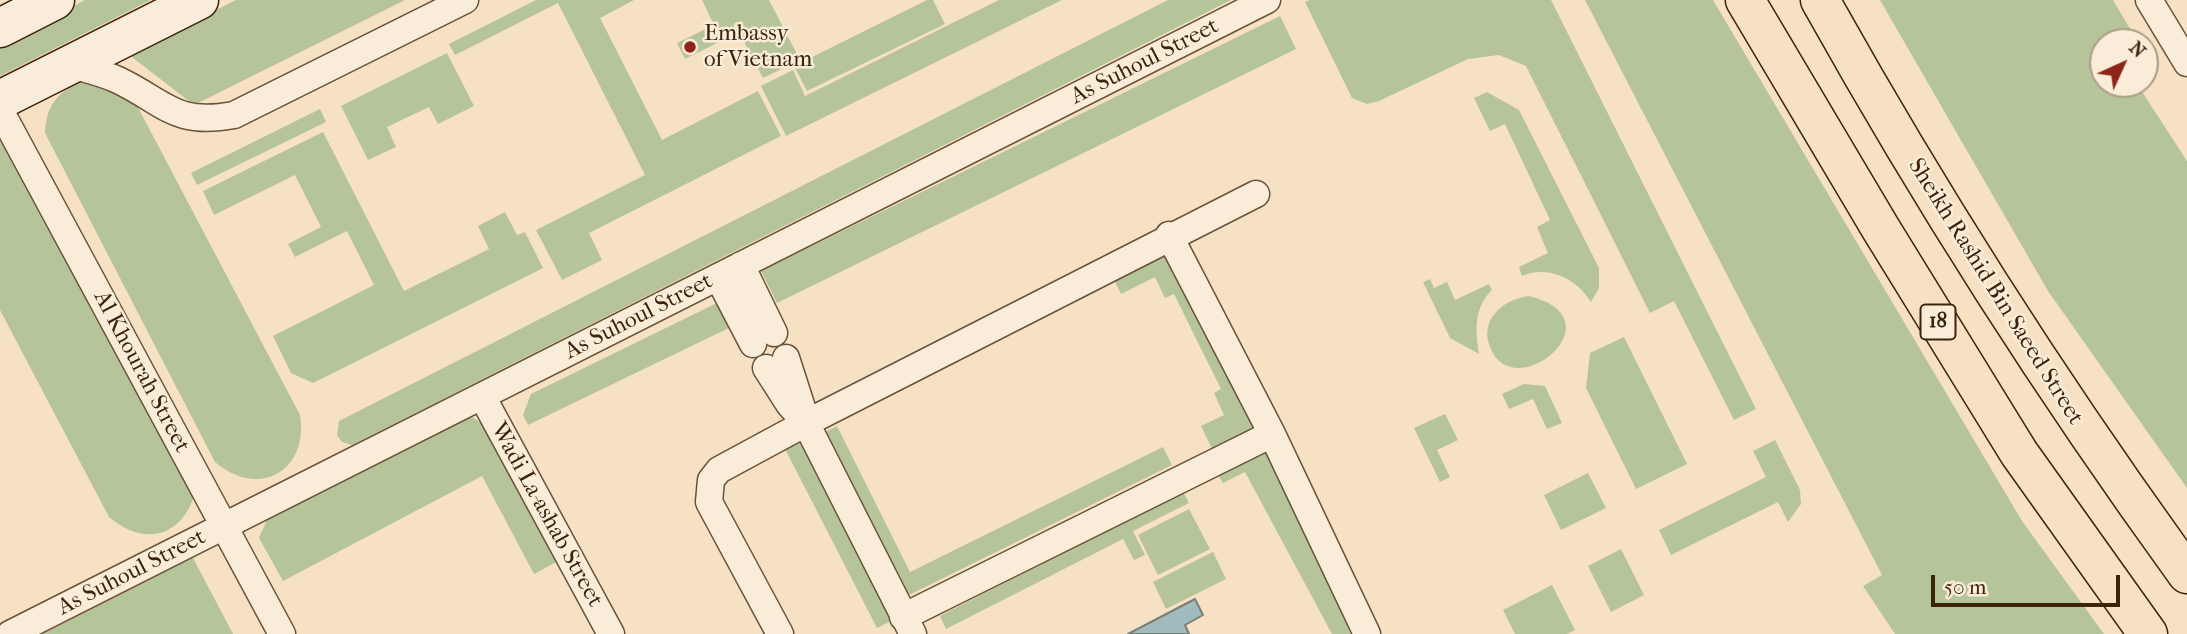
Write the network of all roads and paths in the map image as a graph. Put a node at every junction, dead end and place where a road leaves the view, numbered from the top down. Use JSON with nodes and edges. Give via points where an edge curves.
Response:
{"nodes":[{"id":1,"x":55,"y":0,"type":"edge"},
{"id":2,"x":199,"y":0,"type":"edge"},
{"id":3,"x":465,"y":0,"type":"edge"},
{"id":4,"x":1267,"y":0,"type":"edge"},
{"id":5,"x":1745,"y":0,"type":"edge"},
{"id":6,"x":1820,"y":0,"type":"edge"},
{"id":7,"x":2149,"y":0,"type":"edge"},
{"id":8,"x":17,"y":15,"type":"edge"},
{"id":9,"x":2187,"y":63,"type":"edge"},
{"id":10,"x":71,"y":65,"type":"junction"},
{"id":11,"x":0,"y":100,"type":"edge"},
{"id":12,"x":0,"y":110,"type":"edge"},
{"id":13,"x":1256,"y":194,"type":"dead end"},
{"id":14,"x":1170,"y":235,"type":"junction"},
{"id":15,"x":730,"y":271,"type":"junction"},
{"id":16,"x":764,"y":339,"type":"dead end"},
{"id":17,"x":776,"y":363,"type":"dead end"},
{"id":18,"x":482,"y":396,"type":"junction"},
{"id":19,"x":806,"y":423,"type":"junction"},
{"id":20,"x":1272,"y":434,"type":"junction"},
{"id":21,"x":224,"y":527,"type":"junction"},
{"id":22,"x":2187,"y":574,"type":"edge"},
{"id":23,"x":908,"y":626,"type":"edge"},
{"id":24,"x":10,"y":634,"type":"edge"},
{"id":25,"x":282,"y":634,"type":"edge"},
{"id":26,"x":611,"y":634,"type":"edge"},
{"id":27,"x":780,"y":634,"type":"edge"},
{"id":28,"x":1367,"y":634,"type":"edge"},
{"id":29,"x":2148,"y":634,"type":"edge"}],
"edges":[{"from":1,"to":8,"type":"main road"},
{"from":2,"to":10,"type":"main road"},
{"from":3,"to":10,"type":"street","via":[[233,115],[213,119],[171,112],[117,79]]},
{"from":4,"to":15,"type":"street","name":"As Suhoul Street"},
{"from":5,"to":29,"type":"main road","number":"18","via":[[2019,453]]},
{"from":6,"to":22,"type":"main road","name":"Sheikh Rashid Bin Saeed Street","via":[[1938,206],[2012,324]]},
{"from":7,"to":9,"type":"street"},
{"from":10,"to":11,"type":"main road"},
{"from":12,"to":21,"type":"street","name":"Al Khourah Street"},
{"from":13,"to":14,"type":"street"},
{"from":14,"to":19,"type":"street"},
{"from":14,"to":20,"type":"street"},
{"from":15,"to":16,"type":"street"},
{"from":15,"to":18,"type":"street","name":"As Suhoul Street"},
{"from":17,"to":19,"type":"street","via":[[789,404]]},
{"from":18,"to":21,"type":"street","name":"As Suhoul Street"},
{"from":18,"to":26,"type":"street","name":"Wadi La-ashab Street"},
{"from":19,"to":23,"type":"street"},
{"from":19,"to":27,"type":"street","via":[[719,470],[708,491],[709,502]]},
{"from":20,"to":23,"type":"street"},
{"from":20,"to":28,"type":"street"},
{"from":21,"to":24,"type":"street","name":"As Suhoul Street"},
{"from":21,"to":25,"type":"street","name":"Al Khourah Street"}]}
